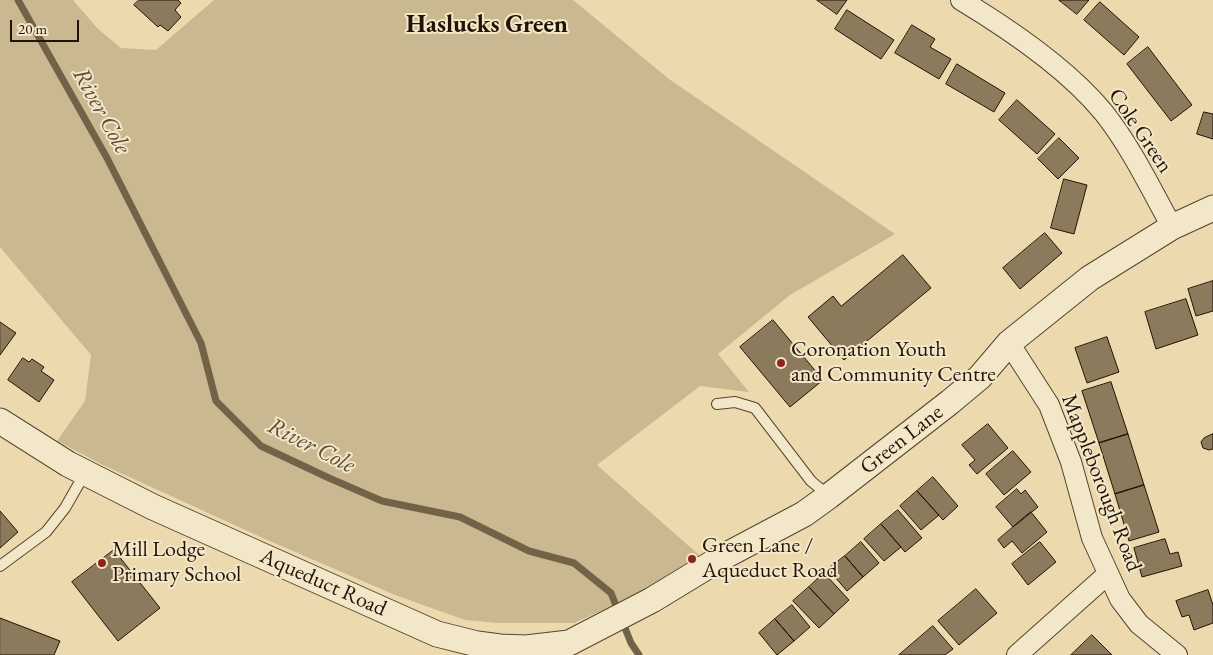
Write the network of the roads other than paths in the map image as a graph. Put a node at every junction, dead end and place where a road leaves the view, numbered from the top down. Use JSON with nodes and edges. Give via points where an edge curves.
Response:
{"nodes":[{"id":1,"x":962,"y":0,"type":"edge"},
{"id":2,"x":1213,"y":208,"type":"edge"},
{"id":3,"x":1172,"y":227,"type":"junction"},
{"id":4,"x":1009,"y":342,"type":"junction"},
{"id":5,"x":717,"y":404,"type":"dead end"},
{"id":6,"x":0,"y":421,"type":"edge"},
{"id":7,"x":85,"y":473,"type":"junction"},
{"id":8,"x":829,"y":496,"type":"junction"},
{"id":9,"x":0,"y":566,"type":"edge"},
{"id":10,"x":1108,"y":574,"type":"junction"},
{"id":11,"x":571,"y":649,"type":"edge"},
{"id":12,"x":1017,"y":655,"type":"edge"},
{"id":13,"x":1177,"y":655,"type":"edge"}],
"edges":[{"from":1,"to":3,"type":"street","name":"Cole Green","via":[[1068,76],[1103,113],[1125,144]]},
{"from":2,"to":3,"type":"street","name":"Green Lane"},
{"from":3,"to":4,"type":"street","name":"Green Lane","via":[[1090,278]]},
{"from":4,"to":8,"type":"street","name":"Green Lane","via":[[980,377]]},
{"from":4,"to":10,"type":"street","name":"Mappleborough Road","via":[[1049,405],[1071,462],[1092,538]]},
{"from":5,"to":8,"type":"lane","via":[[735,402],[755,408],[811,481]]},
{"from":6,"to":7,"type":"street","name":"Aqueduct Road"},
{"from":7,"to":9,"type":"lane","via":[[65,508],[46,532]]},
{"from":7,"to":11,"type":"street","name":"Aqueduct Road","via":[[162,511],[437,634],[500,647]]},
{"from":8,"to":11,"type":"street","name":"Green Lane","via":[[804,514],[601,626]]},
{"from":10,"to":12,"type":"street"},
{"from":10,"to":13,"type":"street","name":"Mappleborough Road","via":[[1120,599],[1139,624]]}]}
